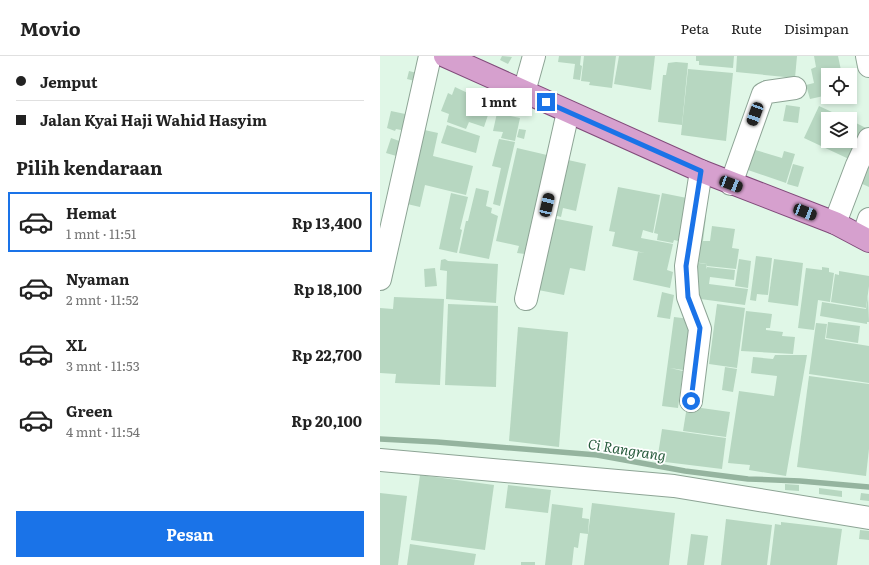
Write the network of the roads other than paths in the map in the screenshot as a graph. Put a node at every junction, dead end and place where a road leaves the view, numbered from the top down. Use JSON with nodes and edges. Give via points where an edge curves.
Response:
{"nodes":[{"id":1,"x":430,"y":56,"type":"edge"},
{"id":2,"x":446,"y":56,"type":"edge"},
{"id":3,"x":534,"y":56,"type":"edge"},
{"id":4,"x":867,"y":56,"type":"edge"},
{"id":5,"x":475,"y":62,"type":"edge"},
{"id":6,"x":869,"y":66,"type":"edge"},
{"id":7,"x":795,"y":88,"type":"dead end"},
{"id":8,"x":524,"y":92,"type":"junction"},
{"id":9,"x":568,"y":112,"type":"junction"},
{"id":10,"x":869,"y":139,"type":"edge"},
{"id":11,"x":701,"y":171,"type":"junction"},
{"id":12,"x":731,"y":184,"type":"junction"},
{"id":13,"x":835,"y":223,"type":"junction"},
{"id":14,"x":867,"y":232,"type":"edge"},
{"id":15,"x":380,"y":279,"type":"edge"},
{"id":16,"x":526,"y":299,"type":"dead end"},
{"id":17,"x":691,"y":401,"type":"dead end"},
{"id":18,"x":380,"y":460,"type":"edge"},
{"id":19,"x":869,"y":518,"type":"edge"}],
"edges":[{"from":1,"to":15,"type":"street"},
{"from":2,"to":5,"type":"main road"},
{"from":3,"to":8,"type":"street"},
{"from":4,"to":6,"type":"street"},
{"from":5,"to":8,"type":"main road"},
{"from":7,"to":12,"type":"street","via":[[763,94]]},
{"from":8,"to":9,"type":"main road"},
{"from":9,"to":11,"type":"main road"},
{"from":9,"to":16,"type":"street"},
{"from":10,"to":13,"type":"street"},
{"from":11,"to":12,"type":"main road"},
{"from":11,"to":17,"type":"street","via":[[686,266],[688,297],[700,328]]},
{"from":12,"to":13,"type":"main road"},
{"from":13,"to":14,"type":"main road"},
{"from":18,"to":19,"type":"street","via":[[674,486]]}]}
